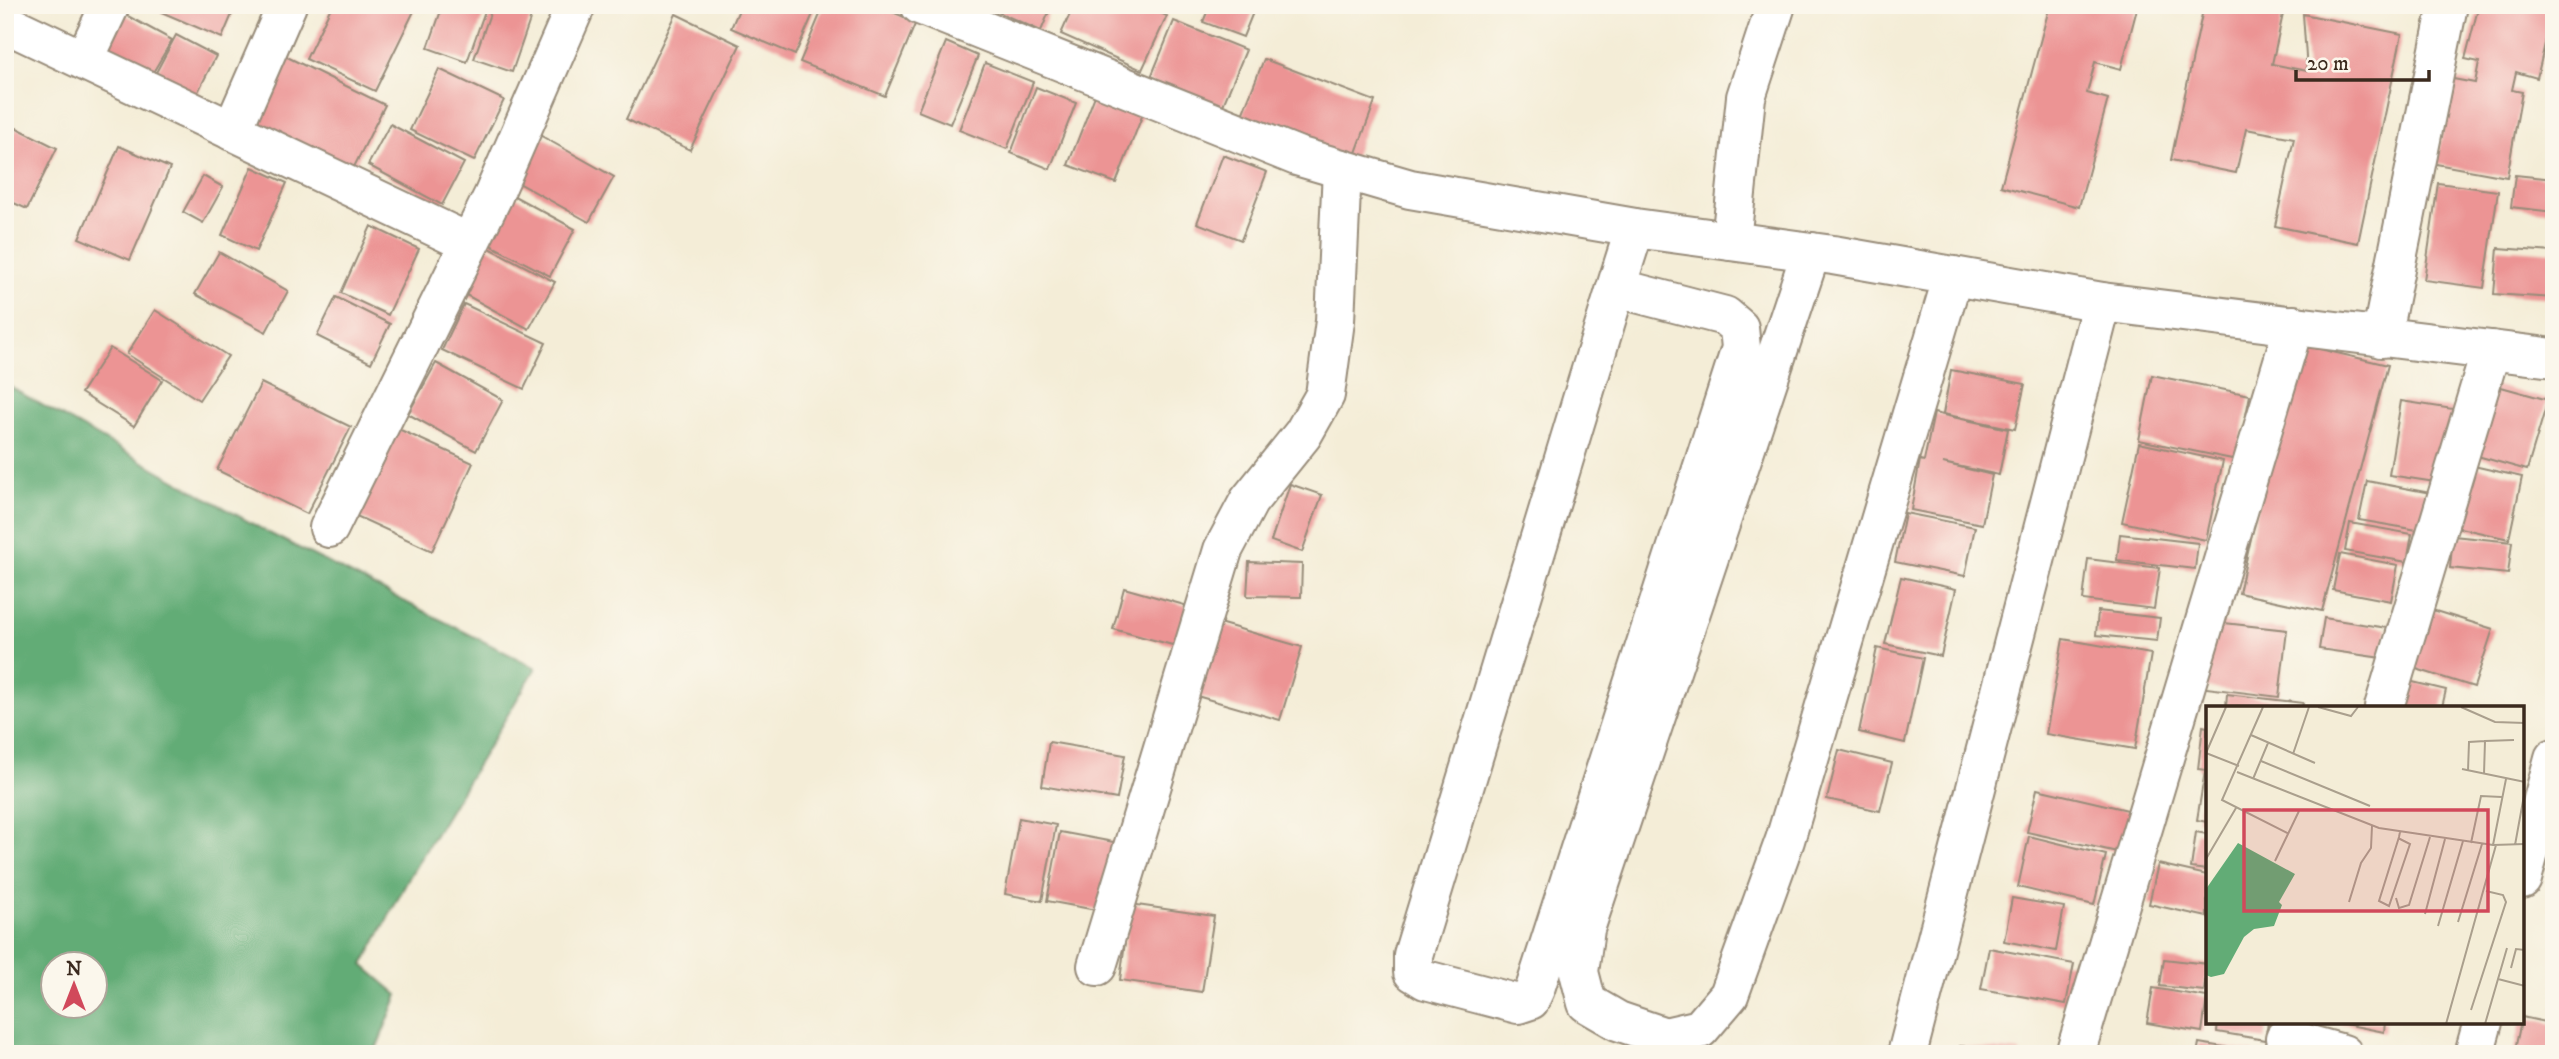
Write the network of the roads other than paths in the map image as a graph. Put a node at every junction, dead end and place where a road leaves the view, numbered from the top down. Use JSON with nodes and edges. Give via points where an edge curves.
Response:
{"nodes":[{"id":1,"x":110,"y":5,"type":"edge"},
{"id":2,"x":287,"y":5,"type":"edge"},
{"id":3,"x":576,"y":5,"type":"edge"},
{"id":4,"x":920,"y":5,"type":"edge"},
{"id":5,"x":1776,"y":5,"type":"edge"},
{"id":6,"x":2448,"y":5,"type":"edge"},
{"id":7,"x":5,"y":23,"type":"edge"},
{"id":8,"x":83,"y":60,"type":"junction"},
{"id":9,"x":232,"y":131,"type":"junction"},
{"id":10,"x":1342,"y":169,"type":"junction"},
{"id":11,"x":1635,"y":228,"type":"junction"},
{"id":12,"x":1731,"y":241,"type":"junction"},
{"id":13,"x":469,"y":243,"type":"junction"},
{"id":14,"x":1811,"y":252,"type":"junction"},
{"id":15,"x":1953,"y":276,"type":"junction"},
{"id":16,"x":1617,"y":288,"type":"junction"},
{"id":17,"x":2102,"y":302,"type":"junction"},
{"id":18,"x":2294,"y":325,"type":"junction"},
{"id":19,"x":2381,"y":338,"type":"junction"},
{"id":20,"x":2491,"y":351,"type":"junction"},
{"id":21,"x":2554,"y":358,"type":"edge"},
{"id":22,"x":328,"y":528,"type":"dead end"},
{"id":23,"x":2384,"y":706,"type":"edge"},
{"id":24,"x":2554,"y":758,"type":"edge"},
{"id":25,"x":2536,"y":858,"type":"edge"},
{"id":26,"x":1097,"y":966,"type":"dead end"},
{"id":27,"x":2482,"y":1024,"type":"edge"},
{"id":28,"x":2285,"y":1038,"type":"edge"},
{"id":29,"x":1907,"y":1054,"type":"edge"},
{"id":30,"x":2075,"y":1054,"type":"edge"},
{"id":31,"x":2343,"y":1054,"type":"edge"},
{"id":32,"x":2474,"y":1054,"type":"edge"}],
"edges":[{"from":1,"to":8,"type":"street"},
{"from":2,"to":9,"type":"street"},
{"from":3,"to":13,"type":"street"},
{"from":4,"to":10,"type":"street","via":[[1297,156]]},
{"from":5,"to":12,"type":"street","via":[[1746,97]]},
{"from":6,"to":19,"type":"street"},
{"from":7,"to":8,"type":"street"},
{"from":8,"to":9,"type":"street"},
{"from":9,"to":13,"type":"street"},
{"from":10,"to":11,"type":"street","via":[[1410,189]]},
{"from":10,"to":26,"type":"street","via":[[1335,321],[1325,395],[1303,434],[1249,501],[1223,550]]},
{"from":11,"to":12,"type":"street"},
{"from":11,"to":16,"type":"street"},
{"from":12,"to":14,"type":"street"},
{"from":13,"to":22,"type":"street"},
{"from":14,"to":15,"type":"street"},
{"from":14,"to":15,"type":"street","via":[[1585,929],[1579,972],[1587,1003],[1618,1021],[1665,1037],[1700,1028],[1729,995],[1785,840]]},
{"from":15,"to":17,"type":"street"},
{"from":16,"to":16,"type":"street","via":[[1413,956],[1413,972],[1426,980],[1518,1004],[1530,1000],[1535,989],[1741,348],[1740,328],[1725,316]]},
{"from":17,"to":18,"type":"street"},
{"from":17,"to":29,"type":"street"},
{"from":18,"to":19,"type":"street"},
{"from":18,"to":30,"type":"street"},
{"from":19,"to":20,"type":"street"},
{"from":20,"to":21,"type":"street"},
{"from":20,"to":23,"type":"street"},
{"from":24,"to":25,"type":"street"},
{"from":27,"to":32,"type":"street"},
{"from":28,"to":31,"type":"street"}]}
